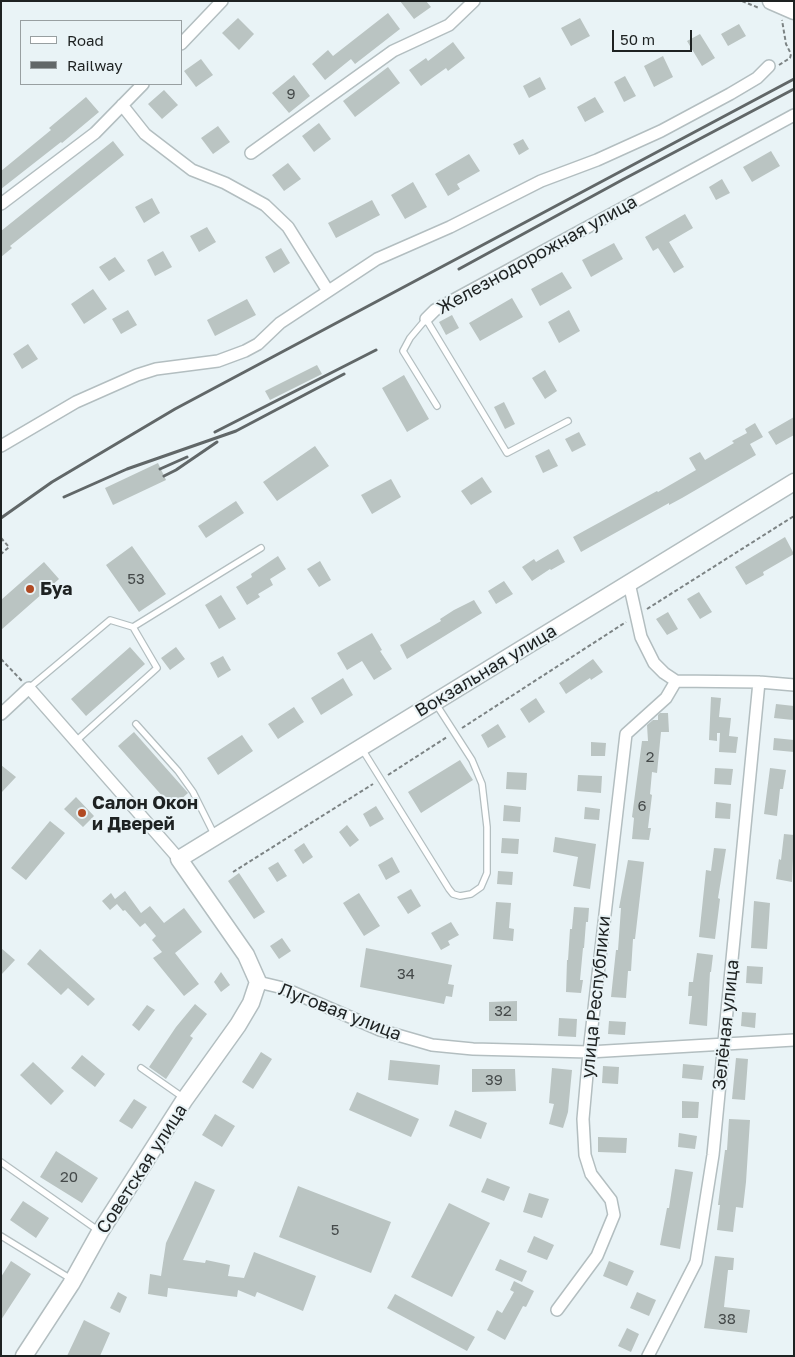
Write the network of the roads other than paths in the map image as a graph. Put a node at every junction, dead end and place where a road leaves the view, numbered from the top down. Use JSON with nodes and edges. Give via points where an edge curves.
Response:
{"nodes":[{"id":1,"x":222,"y":1,"type":"edge"},
{"id":2,"x":474,"y":1,"type":"edge"},
{"id":3,"x":771,"y":1,"type":"edge"},
{"id":4,"x":787,"y":14,"type":"edge"},
{"id":5,"x":182,"y":43,"type":"edge"},
{"id":6,"x":769,"y":66,"type":"road end"},
{"id":7,"x":142,"y":85,"type":"edge"},
{"id":8,"x":122,"y":105,"type":"junction"},
{"id":9,"x":794,"y":115,"type":"edge"},
{"id":10,"x":250,"y":153,"type":"dead end"},
{"id":11,"x":1,"y":204,"type":"edge"},
{"id":12,"x":328,"y":291,"type":"junction"},
{"id":13,"x":426,"y":320,"type":"junction"},
{"id":14,"x":437,"y":406,"type":"dead end"},
{"id":15,"x":568,"y":421,"type":"dead end"},
{"id":16,"x":1,"y":446,"type":"edge"},
{"id":17,"x":794,"y":482,"type":"edge"},
{"id":18,"x":261,"y":548,"type":"dead end"},
{"id":19,"x":629,"y":583,"type":"junction"},
{"id":20,"x":133,"y":627,"type":"junction"},
{"id":21,"x":676,"y":681,"type":"junction"},
{"id":22,"x":758,"y":682,"type":"junction"},
{"id":23,"x":794,"y":685,"type":"edge"},
{"id":24,"x":29,"y":688,"type":"junction"},
{"id":25,"x":435,"y":702,"type":"junction"},
{"id":26,"x":1,"y":714,"type":"edge"},
{"id":27,"x":136,"y":724,"type":"dead end"},
{"id":28,"x":76,"y":741,"type":"junction"},
{"id":29,"x":361,"y":748,"type":"junction"},
{"id":30,"x":215,"y":836,"type":"junction"},
{"id":31,"x":179,"y":859,"type":"junction"},
{"id":32,"x":258,"y":982,"type":"junction"},
{"id":33,"x":794,"y":1040,"type":"edge"},
{"id":34,"x":724,"y":1044,"type":"junction"},
{"id":35,"x":589,"y":1052,"type":"junction"},
{"id":36,"x":140,"y":1068,"type":"dead end"},
{"id":37,"x":186,"y":1099,"type":"junction"},
{"id":38,"x":1,"y":1162,"type":"edge"},
{"id":39,"x":100,"y":1232,"type":"junction"},
{"id":40,"x":1,"y":1236,"type":"edge"},
{"id":41,"x":73,"y":1281,"type":"junction"},
{"id":42,"x":557,"y":1310,"type":"dead end"},
{"id":43,"x":24,"y":1356,"type":"edge"},
{"id":44,"x":648,"y":1356,"type":"edge"}],
"edges":[{"from":1,"to":5,"type":"street"},
{"from":2,"to":10,"type":"street","via":[[449,25],[393,50]]},
{"from":3,"to":4,"type":"street"},
{"from":6,"to":12,"type":"street","via":[[757,78],[661,131],[541,181],[377,259]]},
{"from":7,"to":8,"type":"street"},
{"from":8,"to":11,"type":"street","via":[[94,132]]},
{"from":8,"to":12,"type":"street","via":[[145,134],[192,170],[225,183],[264,206],[288,227]]},
{"from":9,"to":13,"type":"street","name":"Железнодорожная улица","via":[[435,310]]},
{"from":12,"to":16,"type":"street","via":[[245,351],[218,361],[156,369],[137,375],[76,402]]},
{"from":13,"to":14,"type":"lane","via":[[403,351]]},
{"from":13,"to":15,"type":"lane","name":"Железнодорожная улица","via":[[508,453]]},
{"from":17,"to":19,"type":"street","name":"Вокзальная улица"},
{"from":18,"to":20,"type":"lane"},
{"from":19,"to":21,"type":"street","via":[[641,637],[654,663]]},
{"from":19,"to":25,"type":"street","name":"Вокзальная улица"},
{"from":20,"to":24,"type":"lane","via":[[110,620]]},
{"from":20,"to":28,"type":"lane","via":[[157,668]]},
{"from":21,"to":22,"type":"street"},
{"from":21,"to":35,"type":"street","name":"улица Республики","via":[[666,698],[626,734]]},
{"from":22,"to":23,"type":"street"},
{"from":22,"to":34,"type":"street","name":"Зелёная улица"},
{"from":24,"to":26,"type":"street"},
{"from":24,"to":28,"type":"street","name":"Луговая улица"},
{"from":25,"to":29,"type":"street","name":"Вокзальная улица"},
{"from":25,"to":29,"type":"lane","via":[[472,760],[482,784],[487,827],[487,873],[480,887],[471,894],[460,896],[449,889]]},
{"from":27,"to":30,"type":"lane","via":[[193,792]]},
{"from":28,"to":31,"type":"street","name":"Луговая улица"},
{"from":29,"to":30,"type":"street","name":"Вокзальная улица"},
{"from":30,"to":31,"type":"street","name":"Вокзальная улица"},
{"from":31,"to":32,"type":"street","name":"Луговая улица","via":[[246,956]]},
{"from":32,"to":35,"type":"street","name":"Луговая улица","via":[[283,988],[380,1030],[432,1045]]},
{"from":32,"to":37,"type":"street","name":"Советская улица","via":[[251,1003],[238,1025]]},
{"from":33,"to":34,"type":"street","name":"Луговая улица"},
{"from":34,"to":35,"type":"street","name":"Луговая улица"},
{"from":34,"to":44,"type":"street","name":"Зелёная улица","via":[[713,1155],[696,1262]]},
{"from":35,"to":42,"type":"street","name":"улица Республики","via":[[583,1119],[585,1154],[591,1174],[610,1200],[614,1215],[597,1256]]},
{"from":36,"to":37,"type":"lane"},
{"from":37,"to":39,"type":"street","name":"Советская улица"},
{"from":38,"to":39,"type":"lane"},
{"from":39,"to":41,"type":"street","name":"Советская улица"},
{"from":40,"to":41,"type":"lane"},
{"from":41,"to":43,"type":"street","name":"Советская улица"}]}
